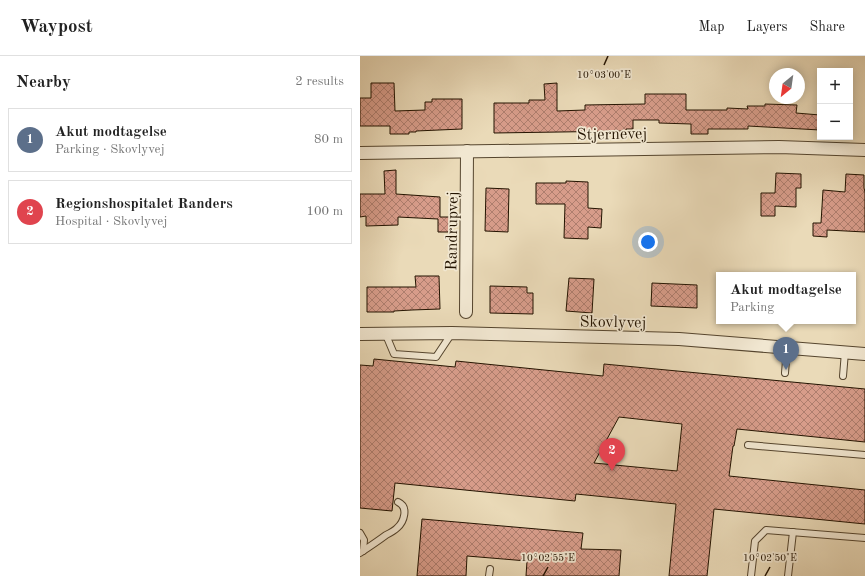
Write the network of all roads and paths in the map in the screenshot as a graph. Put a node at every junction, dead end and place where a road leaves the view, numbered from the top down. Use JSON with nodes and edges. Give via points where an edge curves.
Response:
{"nodes":[{"id":1,"x":865,"y":150,"type":"edge"},
{"id":2,"x":467,"y":151,"type":"junction"},
{"id":3,"x":360,"y":153,"type":"edge"},
{"id":4,"x":466,"y":312,"type":"dead end"},
{"id":5,"x":452,"y":333,"type":"junction"},
{"id":6,"x":360,"y":334,"type":"edge"},
{"id":7,"x":386,"y":335,"type":"junction"},
{"id":8,"x":787,"y":348,"type":"junction"},
{"id":9,"x":845,"y":352,"type":"junction"},
{"id":10,"x":865,"y":354,"type":"edge"},
{"id":11,"x":785,"y":373,"type":"dead end"},
{"id":12,"x":843,"y":376,"type":"dead end"},
{"id":13,"x":748,"y":445,"type":"dead end"},
{"id":14,"x":865,"y":455,"type":"edge"},
{"id":15,"x":398,"y":502,"type":"dead end"},
{"id":16,"x":360,"y":532,"type":"edge"},
{"id":17,"x":793,"y":532,"type":"junction"},
{"id":18,"x":865,"y":538,"type":"edge"},
{"id":19,"x":361,"y":552,"type":"edge"},
{"id":20,"x":751,"y":576,"type":"edge"},
{"id":21,"x":788,"y":576,"type":"edge"}],
"edges":[{"from":1,"to":2,"type":"street","name":"Stjernevej","via":[[779,147]]},
{"from":2,"to":3,"type":"street","name":"Stjernevej"},
{"from":2,"to":4,"type":"street","name":"Randrupvej"},
{"from":5,"to":7,"type":"street","name":"Skovlyvej"},
{"from":5,"to":7,"type":"lane","via":[[436,357],[394,354]]},
{"from":5,"to":8,"type":"street","name":"Skovlyvej","via":[[679,339]]},
{"from":6,"to":7,"type":"street","name":"Skovlyvej"},
{"from":8,"to":9,"type":"street","name":"Skovlyvej"},
{"from":8,"to":11,"type":"lane"},
{"from":9,"to":10,"type":"street","name":"Skovlyvej"},
{"from":9,"to":12,"type":"lane"},
{"from":13,"to":14,"type":"lane"},
{"from":15,"to":19,"type":"lane","via":[[404,507],[405,513],[397,528]]},
{"from":16,"to":19,"type":"lane","via":[[364,540]]},
{"from":17,"to":18,"type":"lane"},
{"from":17,"to":20,"type":"lane","via":[[766,530],[755,541]]},
{"from":17,"to":21,"type":"lane"}]}
